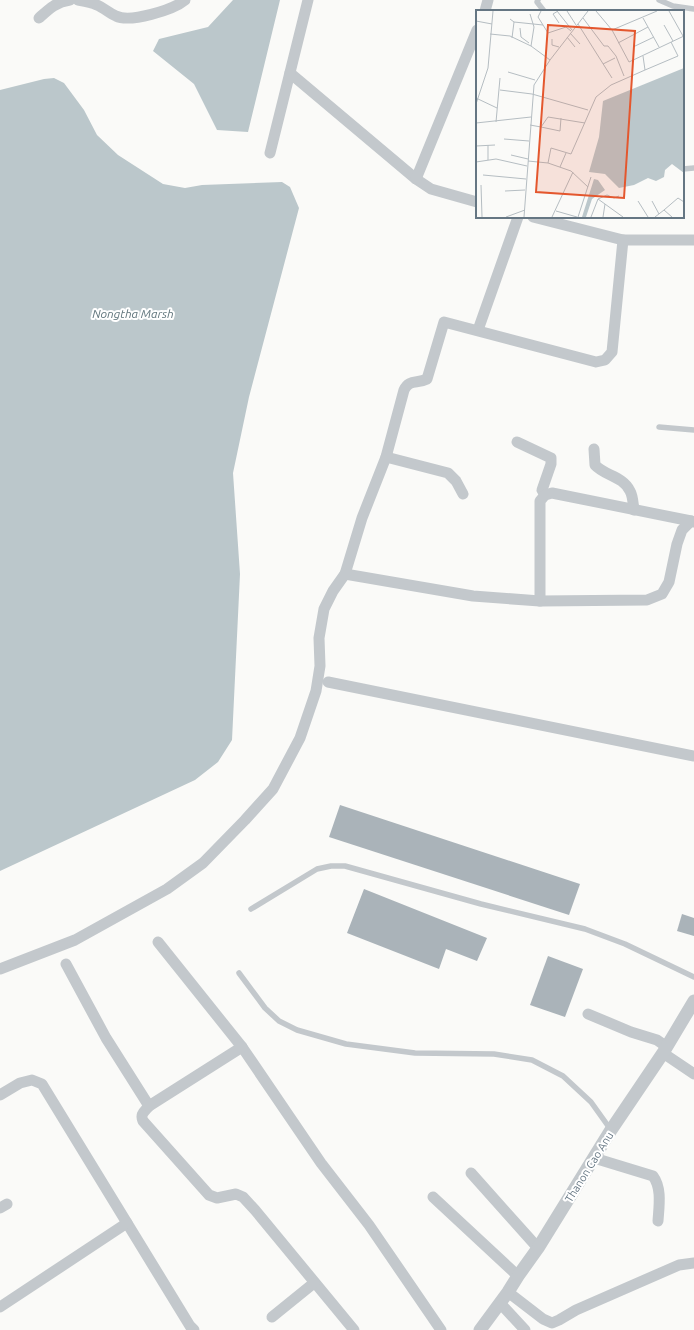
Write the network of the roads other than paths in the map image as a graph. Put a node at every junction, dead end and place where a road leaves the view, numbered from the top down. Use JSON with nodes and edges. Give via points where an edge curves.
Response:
{"nodes":[{"id":1,"x":70,"y":0,"type":"edge"},
{"id":2,"x":78,"y":0,"type":"edge"},
{"id":3,"x":185,"y":0,"type":"edge"},
{"id":4,"x":308,"y":0,"type":"edge"},
{"id":5,"x":488,"y":0,"type":"edge"},
{"id":6,"x":538,"y":0,"type":"edge"},
{"id":7,"x":659,"y":0,"type":"edge"},
{"id":8,"x":672,"y":9,"type":"edge"},
{"id":9,"x":694,"y":9,"type":"edge"},
{"id":10,"x":485,"y":10,"type":"edge"},
{"id":11,"x":543,"y":10,"type":"edge"},
{"id":12,"x":39,"y":18,"type":"dead end"},
{"id":13,"x":476,"y":32,"type":"edge"},
{"id":14,"x":290,"y":73,"type":"junction"},
{"id":15,"x":270,"y":153,"type":"dead end"},
{"id":16,"x":694,"y":168,"type":"edge"},
{"id":17,"x":684,"y":169,"type":"edge"},
{"id":18,"x":416,"y":178,"type":"junction"},
{"id":19,"x":476,"y":202,"type":"edge"},
{"id":20,"x":518,"y":218,"type":"edge"},
{"id":21,"x":537,"y":218,"type":"edge"},
{"id":22,"x":623,"y":240,"type":"junction"},
{"id":23,"x":694,"y":240,"type":"edge"},
{"id":24,"x":478,"y":330,"type":"junction"},
{"id":25,"x":660,"y":428,"type":"dead end"},
{"id":26,"x":694,"y":430,"type":"edge"},
{"id":27,"x":517,"y":442,"type":"dead end"},
{"id":28,"x":594,"y":449,"type":"dead end"},
{"id":29,"x":386,"y":457,"type":"junction"},
{"id":30,"x":463,"y":494,"type":"dead end"},
{"id":31,"x":545,"y":495,"type":"junction"},
{"id":32,"x":634,"y":510,"type":"junction"},
{"id":33,"x":692,"y":521,"type":"edge"},
{"id":34,"x":345,"y":574,"type":"junction"},
{"id":35,"x":540,"y":601,"type":"junction"},
{"id":36,"x":328,"y":682,"type":"dead end"},
{"id":37,"x":694,"y":756,"type":"edge"},
{"id":38,"x":251,"y":909,"type":"dead end"},
{"id":39,"x":158,"y":942,"type":"dead end"},
{"id":40,"x":66,"y":964,"type":"dead end"},
{"id":41,"x":0,"y":969,"type":"edge"},
{"id":42,"x":239,"y":972,"type":"dead end"},
{"id":43,"x":694,"y":977,"type":"edge"},
{"id":44,"x":694,"y":1001,"type":"edge"},
{"id":45,"x":588,"y":1014,"type":"dead end"},
{"id":46,"x":242,"y":1047,"type":"junction"},
{"id":47,"x":665,"y":1050,"type":"junction"},
{"id":48,"x":694,"y":1074,"type":"edge"},
{"id":49,"x":0,"y":1094,"type":"edge"},
{"id":50,"x":150,"y":1106,"type":"junction"},
{"id":51,"x":611,"y":1130,"type":"junction"},
{"id":52,"x":594,"y":1158,"type":"junction"},
{"id":53,"x":471,"y":1173,"type":"dead end"},
{"id":54,"x":433,"y":1198,"type":"dead end"},
{"id":55,"x":658,"y":1221,"type":"dead end"},
{"id":56,"x":127,"y":1223,"type":"junction"},
{"id":57,"x":538,"y":1248,"type":"junction"},
{"id":58,"x":694,"y":1263,"type":"edge"},
{"id":59,"x":518,"y":1276,"type":"junction"},
{"id":60,"x":314,"y":1283,"type":"junction"},
{"id":61,"x":508,"y":1292,"type":"junction"},
{"id":62,"x":500,"y":1303,"type":"junction"},
{"id":63,"x":0,"y":1306,"type":"edge"},
{"id":64,"x":272,"y":1317,"type":"dead end"},
{"id":65,"x":188,"y":1329,"type":"edge"},
{"id":66,"x":354,"y":1330,"type":"edge"},
{"id":67,"x":441,"y":1330,"type":"edge"},
{"id":68,"x":480,"y":1330,"type":"edge"},
{"id":69,"x":525,"y":1330,"type":"edge"}],
"edges":[{"from":1,"to":12,"type":"street","via":[[53,5]]},
{"from":2,"to":3,"type":"street","via":[[96,4],[117,17],[138,18],[161,12]]},
{"from":4,"to":14,"type":"street"},
{"from":5,"to":10,"type":"street"},
{"from":6,"to":11,"type":"lane"},
{"from":7,"to":8,"type":"lane"},
{"from":8,"to":9,"type":"lane"},
{"from":13,"to":18,"type":"street"},
{"from":14,"to":15,"type":"street"},
{"from":14,"to":18,"type":"street"},
{"from":16,"to":17,"type":"lane"},
{"from":18,"to":19,"type":"street","via":[[431,189]]},
{"from":20,"to":24,"type":"street"},
{"from":21,"to":22,"type":"street"},
{"from":22,"to":23,"type":"street"},
{"from":22,"to":24,"type":"street","via":[[612,352],[605,360],[596,362]]},
{"from":24,"to":29,"type":"street","via":[[444,322],[427,379],[406,385]]},
{"from":25,"to":26,"type":"lane"},
{"from":27,"to":31,"type":"street","via":[[551,458],[542,490]]},
{"from":28,"to":32,"type":"street","via":[[594,465],[600,471],[624,482],[631,492]]},
{"from":29,"to":30,"type":"street","via":[[448,473],[456,480]]},
{"from":29,"to":34,"type":"street","via":[[362,518]]},
{"from":31,"to":32,"type":"street","via":[[552,493]]},
{"from":31,"to":35,"type":"street","via":[[540,501]]},
{"from":32,"to":33,"type":"street"},
{"from":33,"to":35,"type":"street","via":[[682,530],[669,582],[662,594],[647,600]]},
{"from":34,"to":35,"type":"street","via":[[473,596]]},
{"from":34,"to":41,"type":"street","via":[[324,609],[319,638],[320,666],[316,691],[300,738],[273,789],[203,863],[167,889],[75,940]]},
{"from":36,"to":37,"type":"street"},
{"from":38,"to":43,"type":"lane","via":[[318,869],[345,866],[481,904],[585,929],[631,947]]},
{"from":39,"to":46,"type":"street"},
{"from":40,"to":50,"type":"street","via":[[106,1038]]},
{"from":42,"to":51,"type":"lane","via":[[265,1008],[279,1021],[297,1030],[346,1044],[415,1053],[494,1054],[532,1060],[563,1076],[591,1102]]},
{"from":44,"to":47,"type":"street","name":"Thanon Cao Anu"},
{"from":45,"to":47,"type":"street","via":[[657,1040]]},
{"from":46,"to":50,"type":"street"},
{"from":46,"to":67,"type":"street","via":[[321,1163],[369,1225]]},
{"from":47,"to":48,"type":"street"},
{"from":47,"to":51,"type":"street","name":"Thanon Cao Anu"},
{"from":49,"to":56,"type":"street","via":[[20,1083],[32,1080],[42,1084]]},
{"from":50,"to":60,"type":"street","via":[[142,1114],[143,1122],[209,1195],[217,1198],[236,1194],[243,1197]]},
{"from":51,"to":52,"type":"street","name":"Thanon Cao Anu"},
{"from":52,"to":55,"type":"street","via":[[653,1176],[659,1191]]},
{"from":52,"to":57,"type":"street","name":"Thanon Cao Anu"},
{"from":53,"to":57,"type":"street"},
{"from":54,"to":59,"type":"street"},
{"from":56,"to":63,"type":"street"},
{"from":56,"to":65,"type":"street"},
{"from":57,"to":59,"type":"street","name":"Thanon Cao Anu"},
{"from":58,"to":61,"type":"street","via":[[679,1265],[552,1323]]},
{"from":59,"to":61,"type":"street","name":"Thanon Cao Anu"},
{"from":60,"to":64,"type":"street"},
{"from":60,"to":66,"type":"street"},
{"from":61,"to":62,"type":"street","name":"Thanon Cao Anu"},
{"from":62,"to":68,"type":"street","name":"Thanon Cao Anu"},
{"from":62,"to":69,"type":"street"}]}
